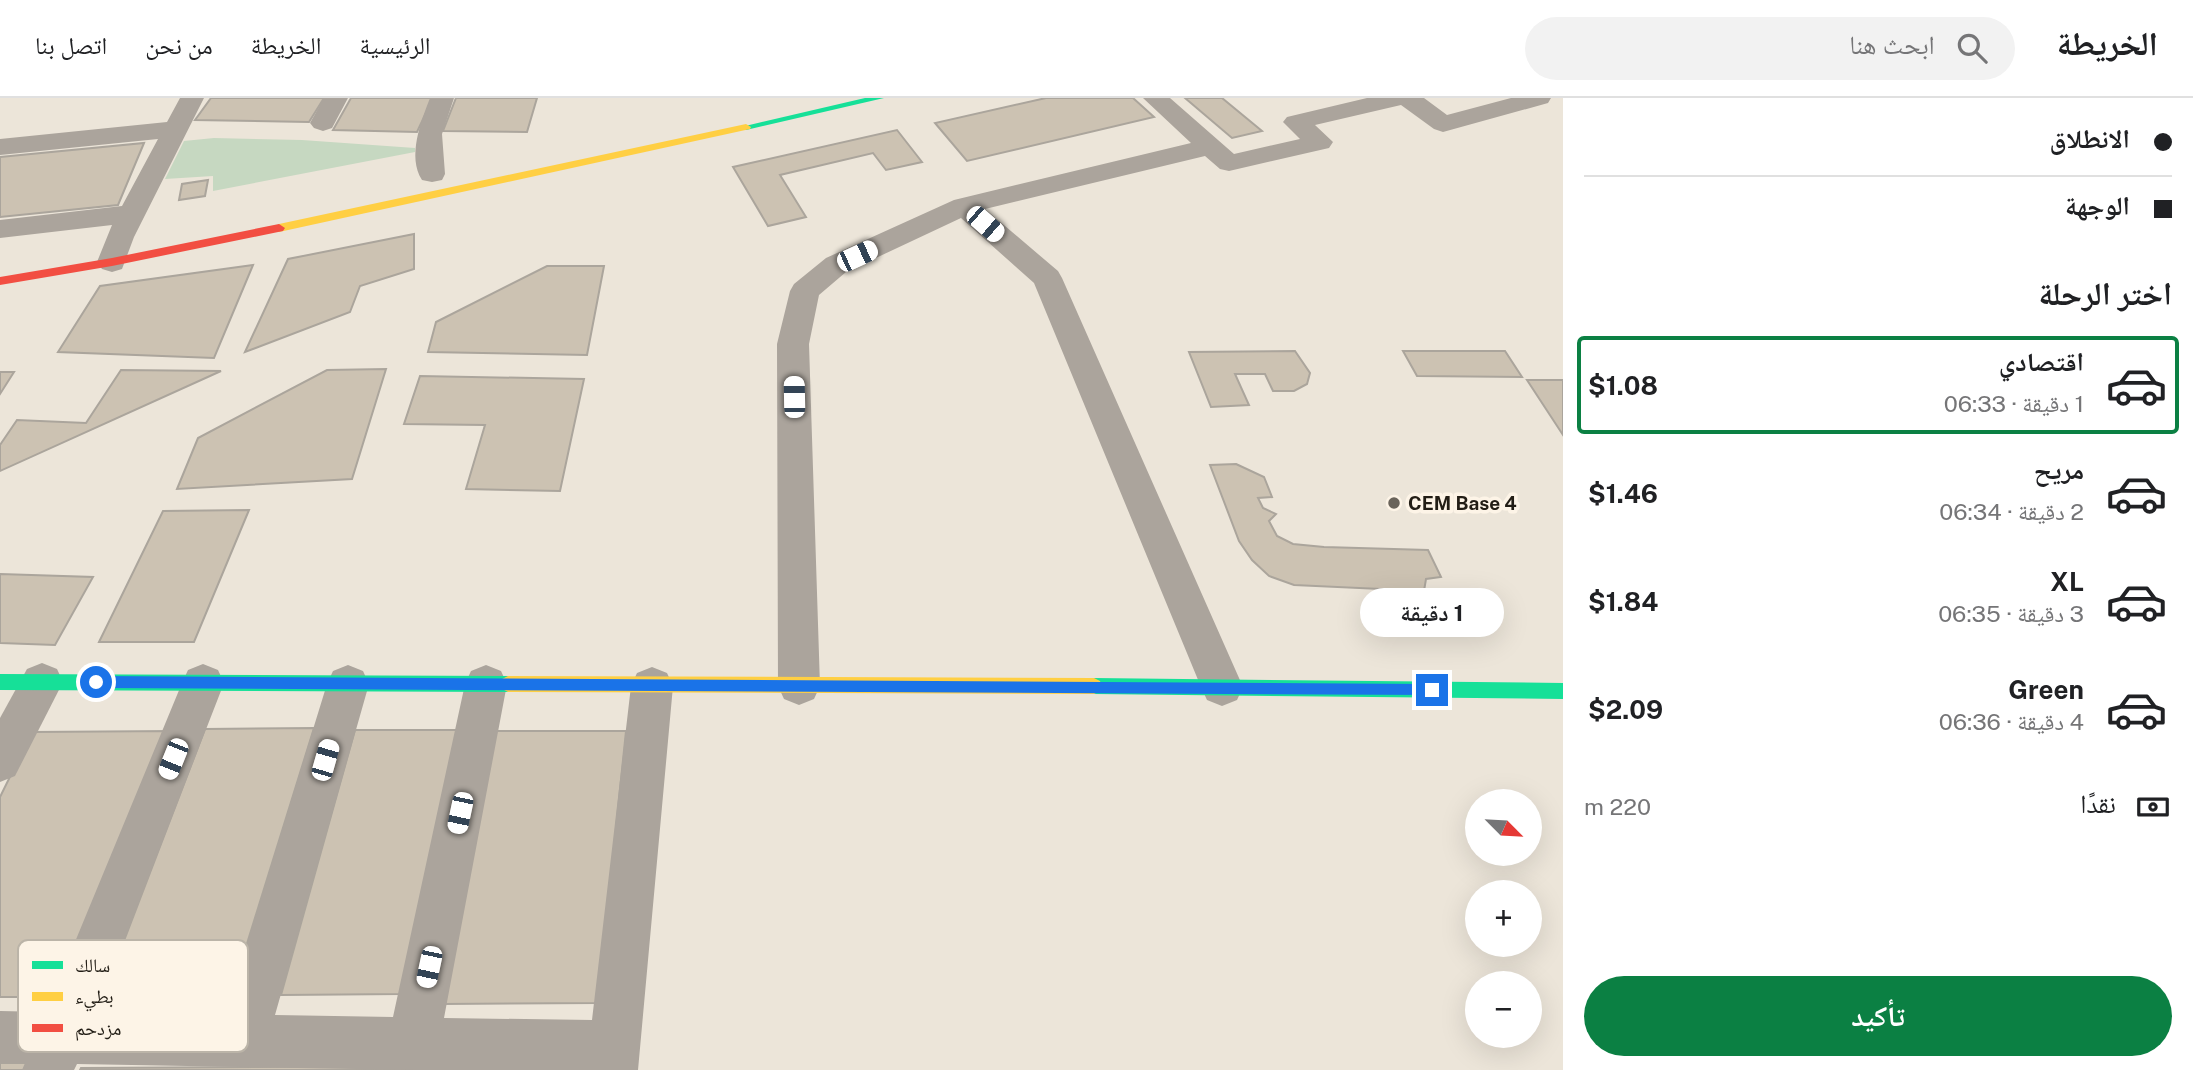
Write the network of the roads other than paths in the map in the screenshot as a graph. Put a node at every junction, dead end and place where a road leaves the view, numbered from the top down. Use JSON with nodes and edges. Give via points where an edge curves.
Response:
{"nodes":[{"id":1,"x":192,"y":98,"type":"edge"},
{"id":2,"x":336,"y":98,"type":"edge"},
{"id":3,"x":442,"y":98,"type":"edge"},
{"id":4,"x":879,"y":98,"type":"edge"},
{"id":5,"x":1155,"y":98,"type":"edge"},
{"id":6,"x":1399,"y":98,"type":"edge"},
{"id":7,"x":1408,"y":98,"type":"edge"},
{"id":8,"x":1539,"y":98,"type":"edge"},
{"id":9,"x":323,"y":123,"type":"dead end"},
{"id":10,"x":176,"y":129,"type":"junction"},
{"id":11,"x":0,"y":147,"type":"edge"},
{"id":12,"x":1208,"y":148,"type":"junction"},
{"id":13,"x":432,"y":174,"type":"dead end"},
{"id":14,"x":964,"y":206,"type":"junction"},
{"id":15,"x":0,"y":229,"type":"edge"},
{"id":16,"x":121,"y":237,"type":"junction"},
{"id":17,"x":0,"y":281,"type":"edge"},
{"id":18,"x":0,"y":681,"type":"edge"},
{"id":19,"x":42,"y":682,"type":"junction"},
{"id":20,"x":203,"y":683,"type":"junction"},
{"id":21,"x":348,"y":684,"type":"junction"},
{"id":22,"x":486,"y":684,"type":"junction"},
{"id":23,"x":652,"y":686,"type":"junction"},
{"id":24,"x":799,"y":686,"type":"junction"},
{"id":25,"x":1222,"y":687,"type":"junction"},
{"id":26,"x":1563,"y":691,"type":"edge"},
{"id":27,"x":0,"y":761,"type":"edge"},
{"id":28,"x":100,"y":940,"type":"edge"},
{"id":29,"x":248,"y":1021,"type":"edge"},
{"id":30,"x":0,"y":1037,"type":"edge"},
{"id":31,"x":248,"y":1041,"type":"edge"},
{"id":32,"x":18,"y":1043,"type":"edge"},
{"id":33,"x":413,"y":1044,"type":"junction"},
{"id":34,"x":83,"y":1052,"type":"edge"},
{"id":35,"x":54,"y":1054,"type":"edge"},
{"id":36,"x":612,"y":1058,"type":"edge"}],
"edges":[{"from":1,"to":10,"type":"street"},
{"from":2,"to":9,"type":"street"},
{"from":3,"to":13,"type":"street","via":[[429,134]]},
{"from":4,"to":16,"type":"street","via":[[444,194]]},
{"from":5,"to":12,"type":"street"},
{"from":6,"to":12,"type":"street","via":[[1296,122],[1320,142],[1229,163]]},
{"from":7,"to":8,"type":"street","via":[[1443,124]]},
{"from":10,"to":11,"type":"street"},
{"from":10,"to":16,"type":"street"},
{"from":12,"to":14,"type":"street"},
{"from":14,"to":24,"type":"street","via":[[836,265],[805,291],[793,344]]},
{"from":14,"to":25,"type":"street","via":[[1047,278]]},
{"from":15,"to":16,"type":"street"},
{"from":16,"to":17,"type":"street"},
{"from":18,"to":19,"type":"street"},
{"from":19,"to":20,"type":"street"},
{"from":19,"to":27,"type":"street"},
{"from":20,"to":21,"type":"street"},
{"from":20,"to":28,"type":"street"},
{"from":21,"to":22,"type":"street"},
{"from":21,"to":29,"type":"street"},
{"from":22,"to":23,"type":"street"},
{"from":22,"to":33,"type":"street"},
{"from":23,"to":24,"type":"street"},
{"from":23,"to":36,"type":"street"},
{"from":24,"to":25,"type":"street"},
{"from":25,"to":26,"type":"street"},
{"from":30,"to":32,"type":"street"},
{"from":31,"to":33,"type":"street"},
{"from":33,"to":36,"type":"street"},
{"from":34,"to":35,"type":"street"}]}
